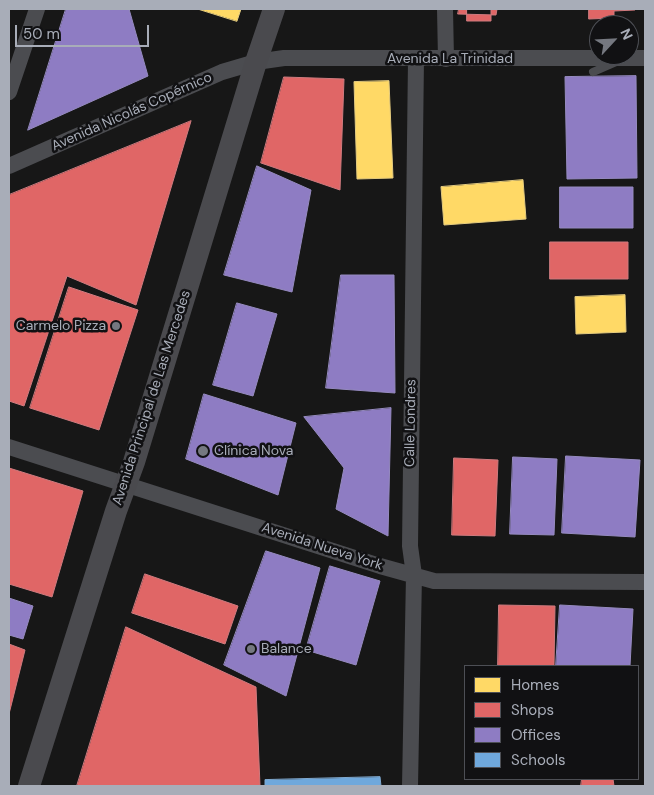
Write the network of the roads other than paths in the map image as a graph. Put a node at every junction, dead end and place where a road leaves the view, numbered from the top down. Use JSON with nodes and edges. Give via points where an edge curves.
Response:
{"nodes":[{"id":1,"x":37,"y":9,"type":"edge"},
{"id":2,"x":274,"y":9,"type":"edge"},
{"id":3,"x":445,"y":9,"type":"edge"},
{"id":4,"x":416,"y":59,"type":"junction"},
{"id":5,"x":446,"y":59,"type":"junction"},
{"id":6,"x":589,"y":59,"type":"edge"},
{"id":7,"x":256,"y":62,"type":"junction"},
{"id":8,"x":610,"y":65,"type":"edge"},
{"id":9,"x":593,"y":72,"type":"dead end"},
{"id":10,"x":9,"y":92,"type":"edge"},
{"id":11,"x":9,"y":166,"type":"edge"},
{"id":12,"x":9,"y":447,"type":"edge"},
{"id":13,"x":126,"y":484,"type":"junction"},
{"id":14,"x":414,"y":575,"type":"junction"},
{"id":15,"x":645,"y":582,"type":"edge"},
{"id":16,"x":29,"y":786,"type":"edge"},
{"id":17,"x":410,"y":786,"type":"edge"}],
"edges":[{"from":1,"to":10,"type":"street"},
{"from":2,"to":7,"type":"street","name":"Avenida Principal de Las Mercedes"},
{"from":3,"to":5,"type":"street"},
{"from":4,"to":5,"type":"street","name":"Avenida La Trinidad"},
{"from":4,"to":7,"type":"street","name":"Avenida La Trinidad","via":[[284,58]]},
{"from":4,"to":14,"type":"street","name":"Calle Londres","via":[[410,546]]},
{"from":5,"to":6,"type":"street","name":"Avenida La Trinidad"},
{"from":7,"to":11,"type":"street","name":"Avenida Nicolás Copérnico","via":[[222,72]]},
{"from":7,"to":13,"type":"street","name":"Avenida Principal de Las Mercedes"},
{"from":8,"to":9,"type":"lane"},
{"from":12,"to":13,"type":"street","name":"Avenida Nueva York"},
{"from":13,"to":14,"type":"street","name":"Avenida Nueva York"},
{"from":13,"to":16,"type":"street","name":"Avenida Principal de Las Mercedes"},
{"from":14,"to":15,"type":"street","name":"Avenida Nueva York","via":[[434,581]]},
{"from":14,"to":17,"type":"street","name":"Calle Londres"}]}
